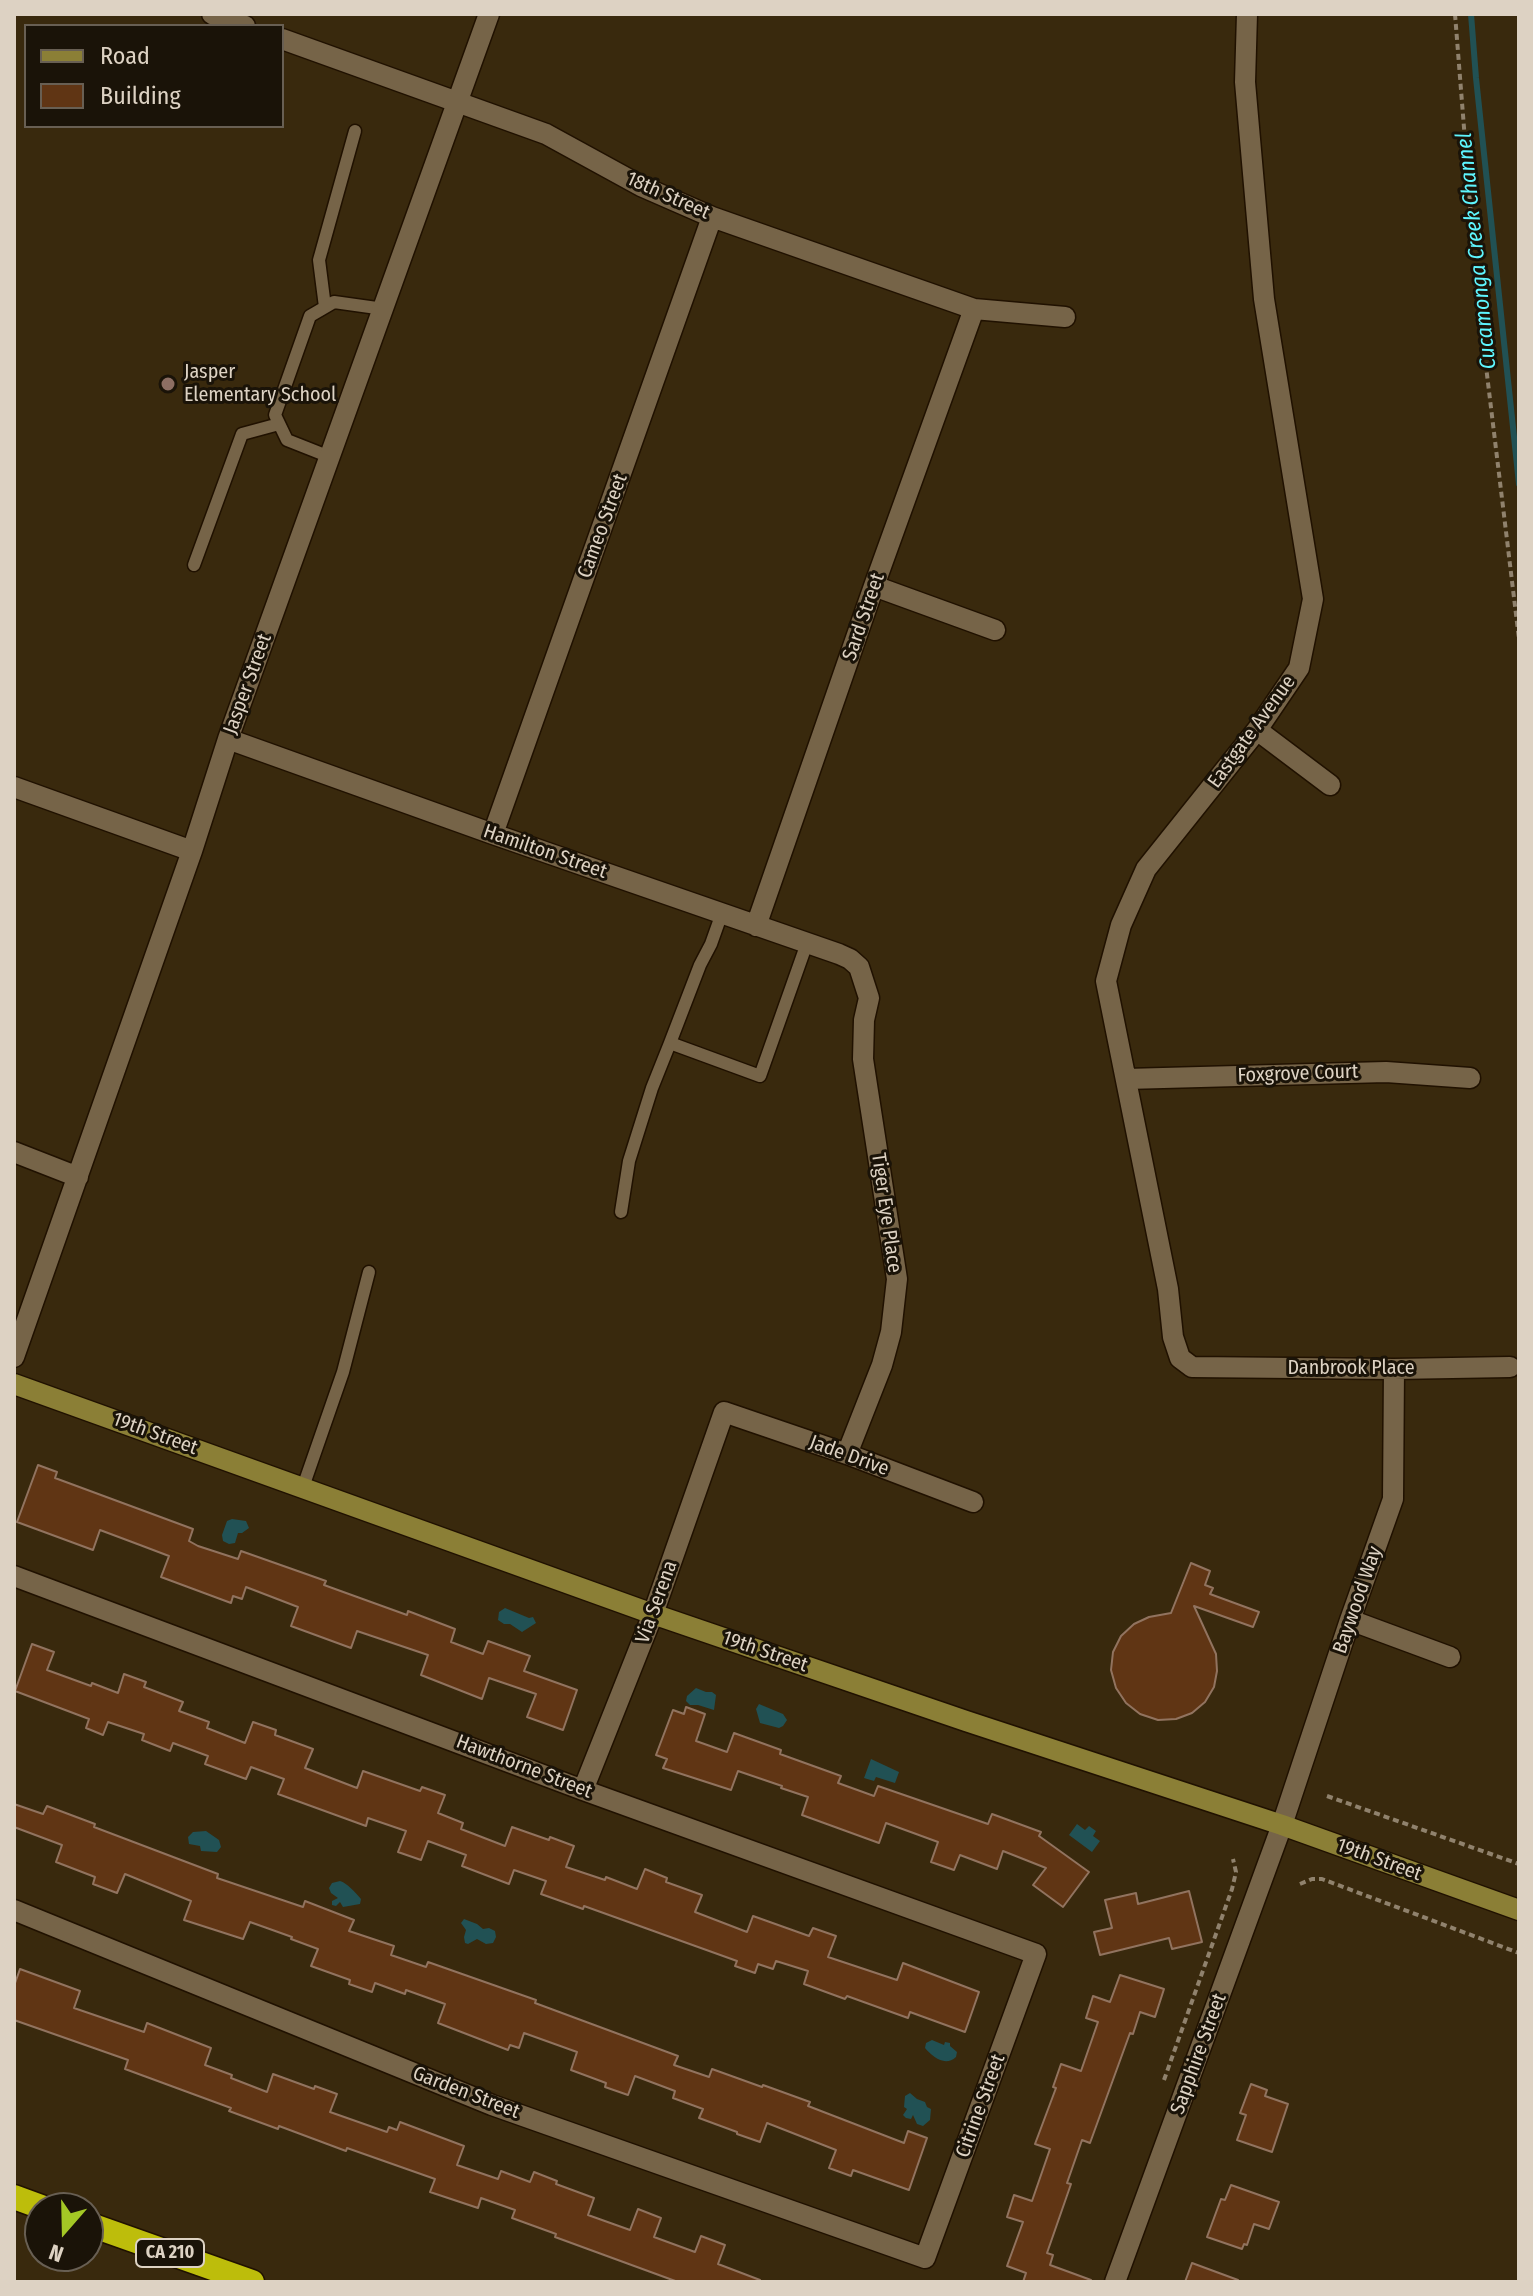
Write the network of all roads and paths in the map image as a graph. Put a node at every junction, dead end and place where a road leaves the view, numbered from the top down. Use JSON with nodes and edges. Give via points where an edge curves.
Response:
{"nodes":[{"id":1,"x":212,"y":14,"type":"edge"},
{"id":2,"x":489,"y":14,"type":"edge"},
{"id":3,"x":1247,"y":14,"type":"edge"},
{"id":4,"x":1455,"y":14,"type":"edge"},
{"id":5,"x":240,"y":24,"type":"edge"},
{"id":6,"x":284,"y":40,"type":"edge"},
{"id":7,"x":458,"y":102,"type":"junction"},
{"id":8,"x":355,"y":131,"type":"dead end"},
{"id":9,"x":712,"y":217,"type":"junction"},
{"id":10,"x":325,"y":307,"type":"junction"},
{"id":11,"x":384,"y":309,"type":"junction"},
{"id":12,"x":974,"y":309,"type":"junction"},
{"id":13,"x":1065,"y":317,"type":"dead end"},
{"id":14,"x":279,"y":424,"type":"junction"},
{"id":15,"x":330,"y":457,"type":"junction"},
{"id":16,"x":194,"y":565,"type":"dead end"},
{"id":17,"x":874,"y":586,"type":"junction"},
{"id":18,"x":995,"y":630,"type":"dead end"},
{"id":19,"x":1519,"y":639,"type":"edge"},
{"id":20,"x":1257,"y":730,"type":"junction"},
{"id":21,"x":228,"y":739,"type":"junction"},
{"id":22,"x":1330,"y":785,"type":"dead end"},
{"id":23,"x":14,"y":787,"type":"edge"},
{"id":24,"x":493,"y":834,"type":"junction"},
{"id":25,"x":192,"y":851,"type":"junction"},
{"id":26,"x":722,"y":913,"type":"junction"},
{"id":27,"x":756,"y":926,"type":"junction"},
{"id":28,"x":807,"y":943,"type":"junction"},
{"id":29,"x":859,"y":967,"type":"joint"},
{"id":30,"x":670,"y":1043,"type":"junction"},
{"id":31,"x":1470,"y":1078,"type":"dead end"},
{"id":32,"x":1126,"y":1079,"type":"junction"},
{"id":33,"x":14,"y":1152,"type":"edge"},
{"id":34,"x":78,"y":1177,"type":"junction"},
{"id":35,"x":621,"y":1212,"type":"dead end"},
{"id":36,"x":369,"y":1272,"type":"dead end"},
{"id":37,"x":14,"y":1357,"type":"edge"},
{"id":38,"x":1192,"y":1367,"type":"joint"},
{"id":39,"x":1510,"y":1367,"type":"dead end"},
{"id":40,"x":1394,"y":1369,"type":"junction"},
{"id":41,"x":14,"y":1384,"type":"edge"},
{"id":42,"x":724,"y":1412,"type":"joint"},
{"id":43,"x":847,"y":1454,"type":"junction"},
{"id":44,"x":303,"y":1487,"type":"junction"},
{"id":45,"x":973,"y":1502,"type":"dead end"},
{"id":46,"x":14,"y":1576,"type":"edge"},
{"id":47,"x":653,"y":1614,"type":"junction"},
{"id":48,"x":1350,"y":1620,"type":"junction"},
{"id":49,"x":1450,"y":1657,"type":"dead end"},
{"id":50,"x":583,"y":1790,"type":"junction"},
{"id":51,"x":1327,"y":1796,"type":"dead end"},
{"id":52,"x":1282,"y":1825,"type":"junction"},
{"id":53,"x":1233,"y":1859,"type":"dead end"},
{"id":54,"x":1519,"y":1864,"type":"edge"},
{"id":55,"x":1300,"y":1884,"type":"dead end"},
{"id":56,"x":14,"y":1910,"type":"edge"},
{"id":57,"x":1519,"y":1910,"type":"edge"},
{"id":58,"x":1519,"y":1953,"type":"edge"},
{"id":59,"x":1036,"y":1954,"type":"joint"},
{"id":60,"x":1160,"y":2093,"type":"dead end"},
{"id":61,"x":104,"y":2230,"type":"edge"},
{"id":62,"x":925,"y":2258,"type":"joint"},
{"id":63,"x":252,"y":2282,"type":"edge"},
{"id":64,"x":1115,"y":2282,"type":"edge"}],
"edges":[{"from":1,"to":5,"type":"street"},
{"from":2,"to":7,"type":"street","name":"Jasper Street"},
{"from":3,"to":20,"type":"street","name":"Eastgate Avenue","via":[[1245,82],[1264,299],[1313,599],[1299,668]]},
{"from":4,"to":19,"type":"path","via":[[1477,292]]},
{"from":6,"to":7,"type":"street","name":"18th Street"},
{"from":7,"to":9,"type":"street","name":"18th Street","via":[[546,134],[641,186]]},
{"from":7,"to":11,"type":"street","name":"Jasper Street"},
{"from":8,"to":10,"type":"lane","via":[[319,260]]},
{"from":9,"to":12,"type":"street","name":"18th Street"},
{"from":9,"to":24,"type":"street","name":"Cameo Street"},
{"from":10,"to":11,"type":"lane","via":[[334,302]]},
{"from":10,"to":14,"type":"lane","via":[[310,316],[275,415]]},
{"from":11,"to":15,"type":"street","name":"Jasper Street"},
{"from":12,"to":13,"type":"street","name":"18th Street"},
{"from":12,"to":17,"type":"street","name":"Sard Street"},
{"from":14,"to":15,"type":"lane","via":[[287,440]]},
{"from":14,"to":16,"type":"lane","via":[[242,434]]},
{"from":15,"to":21,"type":"street","name":"Jasper Street"},
{"from":17,"to":18,"type":"street"},
{"from":17,"to":27,"type":"street","name":"Sard Street"},
{"from":20,"to":22,"type":"street"},
{"from":20,"to":32,"type":"street","name":"Eastgate Avenue","via":[[1146,869],[1121,925],[1106,981]]},
{"from":21,"to":24,"type":"street","name":"Hamilton Street"},
{"from":21,"to":25,"type":"street","name":"Jasper Street"},
{"from":23,"to":25,"type":"street"},
{"from":24,"to":26,"type":"street","name":"Hamilton Street"},
{"from":25,"to":34,"type":"street","name":"Jasper Street"},
{"from":26,"to":27,"type":"street","name":"Hamilton Street"},
{"from":26,"to":30,"type":"lane"},
{"from":27,"to":28,"type":"street","name":"Hamilton Street"},
{"from":28,"to":29,"type":"street","name":"Hamilton Street"},
{"from":28,"to":30,"type":"lane","via":[[760,1076]]},
{"from":29,"to":43,"type":"street","name":"Tiger Eye Place","via":[[869,998],[863,1059],[897,1279],[882,1365]]},
{"from":30,"to":35,"type":"lane","via":[[629,1161]]},
{"from":31,"to":32,"type":"street","name":"Foxgrove Court","via":[[1386,1072]]},
{"from":32,"to":38,"type":"street","name":"Eastgate Avenue","via":[[1173,1337],[1180,1358]]},
{"from":33,"to":34,"type":"street"},
{"from":34,"to":37,"type":"street","name":"Jasper Street"},
{"from":36,"to":44,"type":"lane","via":[[343,1372]]},
{"from":38,"to":40,"type":"street","name":"Danbrook Place"},
{"from":39,"to":40,"type":"street","name":"Danbrook Place"},
{"from":40,"to":48,"type":"street","name":"Baywood Way","via":[[1393,1499]]},
{"from":41,"to":44,"type":"main road","name":"19th Street"},
{"from":42,"to":43,"type":"street","name":"Jade Drive"},
{"from":42,"to":47,"type":"street","name":"Via Serena"},
{"from":43,"to":45,"type":"street","name":"Jade Drive"},
{"from":44,"to":47,"type":"main road","name":"19th Street"},
{"from":46,"to":50,"type":"street","name":"Hawthorne Street"},
{"from":47,"to":50,"type":"street","name":"Via Serena"},
{"from":47,"to":52,"type":"main road","name":"19th Street"},
{"from":48,"to":49,"type":"street"},
{"from":48,"to":52,"type":"street","name":"Baywood Way"},
{"from":50,"to":59,"type":"street","name":"Hawthorne Street"},
{"from":51,"to":54,"type":"path"},
{"from":52,"to":57,"type":"main road","name":"19th Street"},
{"from":52,"to":64,"type":"street","name":"Sapphire Street"},
{"from":53,"to":60,"type":"path","via":[[1232,1889]]},
{"from":55,"to":58,"type":"path","via":[[1322,1879]]},
{"from":56,"to":62,"type":"street","name":"Garden Street","via":[[492,2105]]},
{"from":59,"to":62,"type":"street","name":"Citrine Street"},
{"from":61,"to":63,"type":"highway","number":"CA 210"}]}
